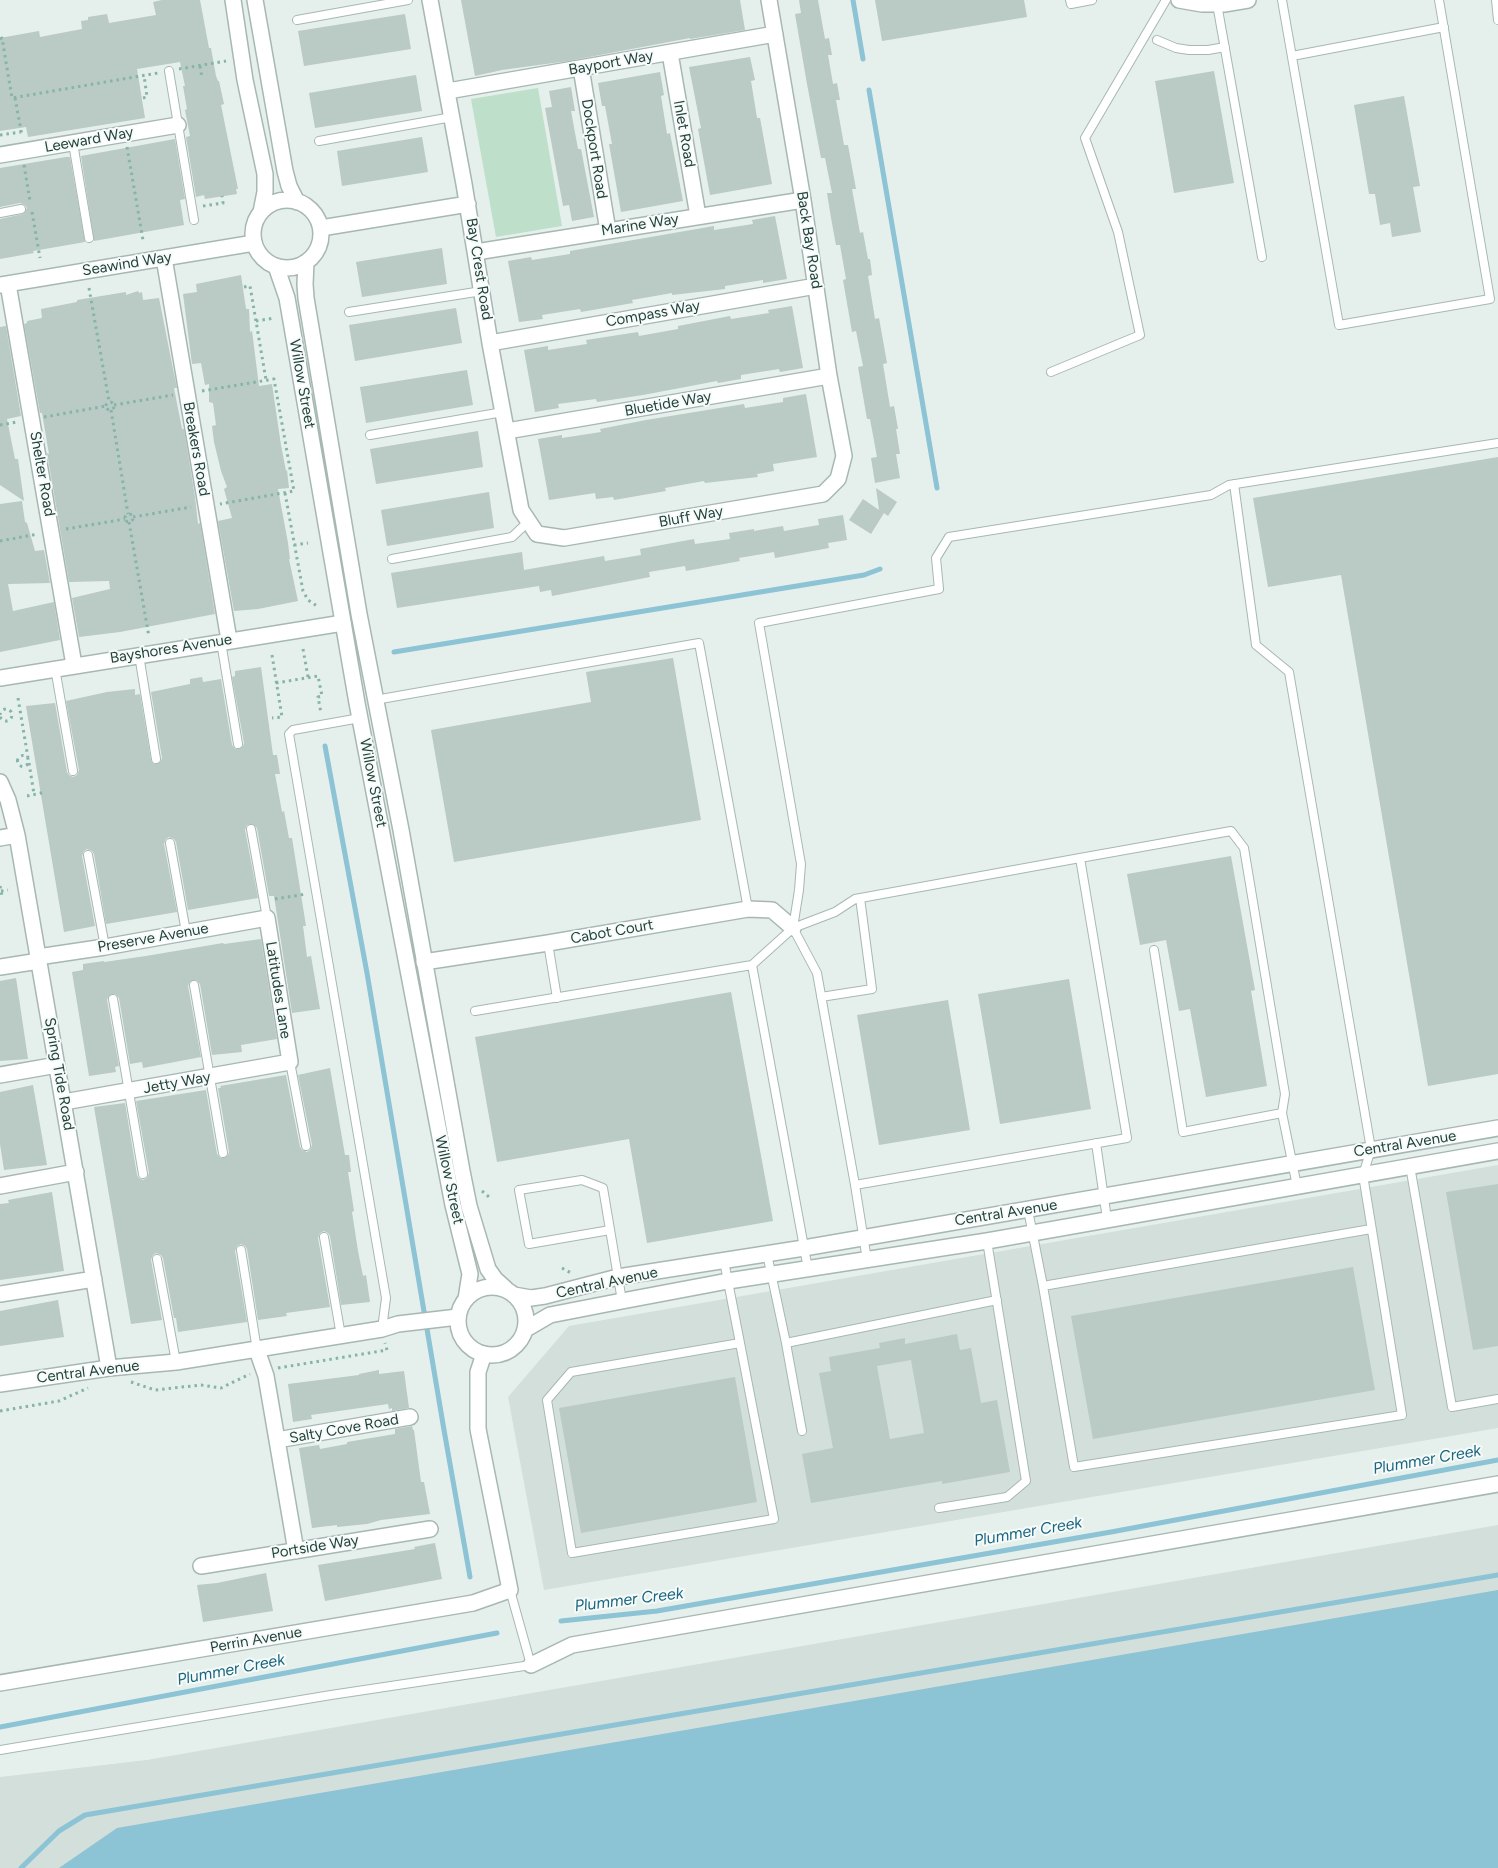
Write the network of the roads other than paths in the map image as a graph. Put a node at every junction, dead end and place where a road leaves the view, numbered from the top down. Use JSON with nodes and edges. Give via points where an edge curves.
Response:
{"nodes":[{"id":1,"x":233,"y":0,"type":"edge"},
{"id":2,"x":255,"y":0,"type":"edge"},
{"id":3,"x":408,"y":0,"type":"edge"},
{"id":4,"x":430,"y":0,"type":"edge"},
{"id":5,"x":769,"y":0,"type":"edge"},
{"id":6,"x":1070,"y":0,"type":"edge"},
{"id":7,"x":1092,"y":0,"type":"edge"},
{"id":8,"x":1166,"y":0,"type":"edge"},
{"id":9,"x":1179,"y":0,"type":"edge"},
{"id":10,"x":1248,"y":0,"type":"edge"},
{"id":11,"x":1282,"y":0,"type":"edge"},
{"id":12,"x":1439,"y":0,"type":"edge"},
{"id":13,"x":1496,"y":0,"type":"edge"},
{"id":14,"x":1217,"y":4,"type":"junction"},
{"id":15,"x":297,"y":20,"type":"dead end"},
{"id":16,"x":1498,"y":20,"type":"edge"},
{"id":17,"x":1444,"y":27,"type":"junction"},
{"id":18,"x":775,"y":34,"type":"junction"},
{"id":19,"x":1157,"y":40,"type":"dead end"},
{"id":20,"x":1225,"y":47,"type":"junction"},
{"id":21,"x":670,"y":53,"type":"junction"},
{"id":22,"x":1292,"y":56,"type":"junction"},
{"id":23,"x":581,"y":68,"type":"junction"},
{"id":24,"x":169,"y":71,"type":"road end"},
{"id":25,"x":448,"y":91,"type":"junction"},
{"id":26,"x":452,"y":117,"type":"junction"},
{"id":27,"x":178,"y":125,"type":"junction"},
{"id":28,"x":319,"y":141,"type":"dead end"},
{"id":29,"x":73,"y":143,"type":"junction"},
{"id":30,"x":0,"y":155,"type":"edge"},
{"id":31,"x":803,"y":200,"type":"junction"},
{"id":32,"x":297,"y":202,"type":"junction"},
{"id":33,"x":468,"y":204,"type":"junction"},
{"id":34,"x":21,"y":209,"type":"dead end"},
{"id":35,"x":261,"y":212,"type":"junction"},
{"id":36,"x":0,"y":213,"type":"edge"},
{"id":37,"x":698,"y":216,"type":"junction"},
{"id":38,"x":194,"y":220,"type":"dead end"},
{"id":39,"x":321,"y":228,"type":"junction"},
{"id":40,"x":608,"y":231,"type":"junction"},
{"id":41,"x":89,"y":238,"type":"dead end"},
{"id":42,"x":254,"y":243,"type":"junction"},
{"id":43,"x":476,"y":252,"type":"junction"},
{"id":44,"x":1262,"y":257,"type":"dead end"},
{"id":45,"x":164,"y":258,"type":"junction"},
{"id":46,"x":306,"y":262,"type":"junction"},
{"id":47,"x":276,"y":266,"type":"junction"},
{"id":48,"x":4,"y":285,"type":"edge"},
{"id":49,"x":816,"y":286,"type":"junction"},
{"id":50,"x":482,"y":291,"type":"junction"},
{"id":51,"x":349,"y":312,"type":"dead end"},
{"id":52,"x":490,"y":343,"type":"junction"},
{"id":53,"x":1051,"y":372,"type":"dead end"},
{"id":54,"x":829,"y":376,"type":"junction"},
{"id":55,"x":503,"y":412,"type":"junction"},
{"id":56,"x":506,"y":431,"type":"junction"},
{"id":57,"x":370,"y":435,"type":"dead end"},
{"id":58,"x":1498,"y":443,"type":"edge"},
{"id":59,"x":838,"y":479,"type":"joint"},
{"id":60,"x":1234,"y":484,"type":"junction"},
{"id":61,"x":528,"y":521,"type":"junction"},
{"id":62,"x":537,"y":534,"type":"joint"},
{"id":63,"x":392,"y":559,"type":"dead end"},
{"id":64,"x":343,"y":623,"type":"junction"},
{"id":65,"x":225,"y":641,"type":"junction"},
{"id":66,"x":139,"y":655,"type":"junction"},
{"id":67,"x":74,"y":665,"type":"junction"},
{"id":68,"x":54,"y":668,"type":"junction"},
{"id":69,"x":0,"y":678,"type":"edge"},
{"id":70,"x":375,"y":700,"type":"junction"},
{"id":71,"x":360,"y":718,"type":"junction"},
{"id":72,"x":238,"y":744,"type":"dead end"},
{"id":73,"x":156,"y":759,"type":"dead end"},
{"id":74,"x":73,"y":771,"type":"dead end"},
{"id":75,"x":0,"y":782,"type":"edge"},
{"id":76,"x":251,"y":829,"type":"dead end"},
{"id":77,"x":17,"y":835,"type":"junction"},
{"id":78,"x":0,"y":838,"type":"edge"},
{"id":79,"x":170,"y":843,"type":"dead end"},
{"id":80,"x":88,"y":854,"type":"dead end"},
{"id":81,"x":1080,"y":858,"type":"junction"},
{"id":82,"x":860,"y":898,"type":"junction"},
{"id":83,"x":748,"y":909,"type":"junction"},
{"id":84,"x":266,"y":918,"type":"junction"},
{"id":85,"x":793,"y":928,"type":"junction"},
{"id":86,"x":186,"y":932,"type":"junction"},
{"id":87,"x":548,"y":943,"type":"junction"},
{"id":88,"x":105,"y":947,"type":"junction"},
{"id":89,"x":1154,"y":950,"type":"dead end"},
{"id":90,"x":39,"y":959,"type":"junction"},
{"id":91,"x":424,"y":962,"type":"junction"},
{"id":92,"x":752,"y":966,"type":"junction"},
{"id":93,"x":0,"y":967,"type":"edge"},
{"id":94,"x":194,"y":985,"type":"dead end"},
{"id":95,"x":821,"y":997,"type":"junction"},
{"id":96,"x":557,"y":998,"type":"junction"},
{"id":97,"x":113,"y":999,"type":"dead end"},
{"id":98,"x":475,"y":1011,"type":"dead end"},
{"id":99,"x":290,"y":1062,"type":"junction"},
{"id":100,"x":57,"y":1065,"type":"junction"},
{"id":101,"x":0,"y":1075,"type":"edge"},
{"id":102,"x":210,"y":1077,"type":"junction"},
{"id":103,"x":129,"y":1092,"type":"junction"},
{"id":104,"x":64,"y":1102,"type":"junction"},
{"id":105,"x":1282,"y":1113,"type":"junction"},
{"id":106,"x":1498,"y":1128,"type":"edge"},
{"id":107,"x":1096,"y":1143,"type":"junction"},
{"id":108,"x":306,"y":1146,"type":"dead end"},
{"id":109,"x":1371,"y":1150,"type":"junction"},
{"id":110,"x":1498,"y":1151,"type":"edge"},
{"id":111,"x":223,"y":1153,"type":"dead end"},
{"id":112,"x":1292,"y":1163,"type":"junction"},
{"id":113,"x":1410,"y":1166,"type":"junction"},
{"id":114,"x":76,"y":1172,"type":"junction"},
{"id":115,"x":142,"y":1174,"type":"dead end"},
{"id":116,"x":1363,"y":1175,"type":"junction"},
{"id":117,"x":855,"y":1184,"type":"junction"},
{"id":118,"x":0,"y":1186,"type":"edge"},
{"id":119,"x":1297,"y":1186,"type":"junction"},
{"id":120,"x":1104,"y":1197,"type":"junction"},
{"id":121,"x":1028,"y":1210,"type":"junction"},
{"id":122,"x":1107,"y":1219,"type":"junction"},
{"id":123,"x":1371,"y":1229,"type":"junction"},
{"id":124,"x":610,"y":1230,"type":"junction"},
{"id":125,"x":1033,"y":1232,"type":"junction"},
{"id":126,"x":324,"y":1237,"type":"dead end"},
{"id":127,"x":863,"y":1237,"type":"junction"},
{"id":128,"x":987,"y":1241,"type":"junction"},
{"id":129,"x":804,"y":1248,"type":"junction"},
{"id":130,"x":241,"y":1250,"type":"dead end"},
{"id":131,"x":767,"y":1254,"type":"junction"},
{"id":132,"x":158,"y":1258,"type":"dead end"},
{"id":133,"x":867,"y":1260,"type":"junction"},
{"id":134,"x":724,"y":1261,"type":"junction"},
{"id":135,"x":808,"y":1269,"type":"junction"},
{"id":136,"x":772,"y":1274,"type":"junction"},
{"id":137,"x":618,"y":1278,"type":"junction"},
{"id":138,"x":94,"y":1279,"type":"junction"},
{"id":139,"x":728,"y":1281,"type":"junction"},
{"id":140,"x":1043,"y":1286,"type":"junction"},
{"id":141,"x":510,"y":1292,"type":"junction"},
{"id":142,"x":0,"y":1294,"type":"edge"},
{"id":143,"x":466,"y":1299,"type":"junction"},
{"id":144,"x":622,"y":1300,"type":"junction"},
{"id":145,"x":997,"y":1300,"type":"junction"},
{"id":146,"x":452,"y":1317,"type":"junction"},
{"id":147,"x":526,"y":1329,"type":"junction"},
{"id":148,"x":383,"y":1334,"type":"junction"},
{"id":149,"x":341,"y":1336,"type":"junction"},
{"id":150,"x":740,"y":1343,"type":"junction"},
{"id":151,"x":786,"y":1343,"type":"junction"},
{"id":152,"x":257,"y":1350,"type":"junction"},
{"id":153,"x":484,"y":1354,"type":"junction"},
{"id":154,"x":176,"y":1362,"type":"junction"},
{"id":155,"x":109,"y":1368,"type":"junction"},
{"id":156,"x":0,"y":1384,"type":"edge"},
{"id":157,"x":1498,"y":1399,"type":"edge"},
{"id":158,"x":410,"y":1417,"type":"dead end"},
{"id":159,"x":802,"y":1431,"type":"dead end"},
{"id":160,"x":278,"y":1440,"type":"junction"},
{"id":161,"x":1498,"y":1484,"type":"edge"},
{"id":162,"x":939,"y":1508,"type":"dead end"},
{"id":163,"x":430,"y":1529,"type":"dead end"},
{"id":164,"x":296,"y":1550,"type":"junction"},
{"id":165,"x":201,"y":1566,"type":"dead end"},
{"id":166,"x":510,"y":1590,"type":"junction"},
{"id":167,"x":530,"y":1665,"type":"junction"},
{"id":168,"x":0,"y":1683,"type":"edge"},
{"id":169,"x":0,"y":1750,"type":"edge"}],
"edges":[{"from":1,"to":35,"type":"street","via":[[245,80],[265,174]]},
{"from":2,"to":32,"type":"street","via":[[285,171]]},
{"from":3,"to":15,"type":"lane"},
{"from":4,"to":25,"type":"street","name":"Bay Crest Road"},
{"from":5,"to":18,"type":"street","name":"Back Bay Road"},
{"from":6,"to":7,"type":"lane","via":[[1071,4]]},
{"from":8,"to":53,"type":"lane","via":[[1085,138],[1118,232],[1140,335]]},
{"from":9,"to":14,"type":"street"},
{"from":10,"to":14,"type":"street"},
{"from":11,"to":22,"type":"lane"},
{"from":12,"to":17,"type":"lane"},
{"from":13,"to":16,"type":"lane"},
{"from":14,"to":20,"type":"lane"},
{"from":17,"to":22,"type":"lane"},
{"from":17,"to":22,"type":"lane","via":[[1490,299],[1339,325]]},
{"from":18,"to":21,"type":"street","name":"Bayport Way"},
{"from":18,"to":31,"type":"street","name":"Back Bay Road"},
{"from":19,"to":20,"type":"lane","via":[[1189,50]]},
{"from":20,"to":44,"type":"lane"},
{"from":21,"to":23,"type":"street","name":"Bayport Way"},
{"from":21,"to":37,"type":"street","name":"Inlet Road"},
{"from":23,"to":25,"type":"street","name":"Bayport Way"},
{"from":23,"to":40,"type":"street","name":"Dockport Road"},
{"from":24,"to":27,"type":"lane"},
{"from":25,"to":26,"type":"street","name":"Bay Crest Road"},
{"from":26,"to":28,"type":"lane"},
{"from":26,"to":33,"type":"street","name":"Bay Crest Road"},
{"from":27,"to":29,"type":"street","name":"Leeward Way"},
{"from":27,"to":38,"type":"lane"},
{"from":29,"to":30,"type":"street","name":"Leeward Way"},
{"from":29,"to":41,"type":"lane"},
{"from":31,"to":37,"type":"street","name":"Marine Way"},
{"from":31,"to":49,"type":"street","name":"Back Bay Road"},
{"from":32,"to":35,"type":"street","via":[[279,201]]},
{"from":32,"to":39,"type":"street","via":[[313,212]]},
{"from":33,"to":39,"type":"street"},
{"from":33,"to":43,"type":"street","name":"Bay Crest Road"},
{"from":34,"to":36,"type":"lane"},
{"from":35,"to":42,"type":"street","via":[[255,222]]},
{"from":37,"to":40,"type":"street","name":"Marine Way"},
{"from":39,"to":46,"type":"street","via":[[319,246]]},
{"from":40,"to":43,"type":"street","name":"Marine Way"},
{"from":42,"to":45,"type":"street","name":"Seawind Way"},
{"from":42,"to":47,"type":"street","via":[[259,253]]},
{"from":43,"to":50,"type":"street","name":"Bay Crest Road"},
{"from":45,"to":48,"type":"street","name":"Seawind Way"},
{"from":45,"to":65,"type":"street","name":"Breakers Road"},
{"from":46,"to":47,"type":"street","via":[[286,268]]},
{"from":46,"to":70,"type":"street","name":"Willow Street","via":[[306,298]]},
{"from":47,"to":64,"type":"street","name":"Willow Street","via":[[287,298]]},
{"from":48,"to":67,"type":"street","name":"Shelter Road"},
{"from":49,"to":52,"type":"street","name":"Compass Way"},
{"from":49,"to":54,"type":"street","name":"Back Bay Road"},
{"from":50,"to":51,"type":"lane"},
{"from":50,"to":52,"type":"street","name":"Bay Crest Road"},
{"from":52,"to":55,"type":"street","name":"Bay Crest Road"},
{"from":54,"to":56,"type":"street","name":"Bluetide Way"},
{"from":54,"to":59,"type":"street","name":"Back Bay Road","via":[[844,456]]},
{"from":55,"to":56,"type":"street","name":"Bay Crest Road"},
{"from":55,"to":57,"type":"lane"},
{"from":56,"to":61,"type":"street","name":"Bay Crest Road","via":[[521,510]]},
{"from":58,"to":60,"type":"lane"},
{"from":59,"to":62,"type":"street","name":"Bluff Way","via":[[823,494],[564,538]]},
{"from":60,"to":85,"type":"lane","via":[[1211,496],[949,537],[936,558],[939,589],[759,623],[801,864]]},
{"from":60,"to":109,"type":"lane","via":[[1256,645],[1289,672]]},
{"from":61,"to":62,"type":"street","name":"Bay Crest Road"},
{"from":61,"to":63,"type":"lane","via":[[512,537]]},
{"from":64,"to":65,"type":"street","name":"Bayshores Avenue"},
{"from":64,"to":71,"type":"street","name":"Willow Street"},
{"from":65,"to":66,"type":"street","name":"Bayshores Avenue"},
{"from":65,"to":72,"type":"lane"},
{"from":66,"to":67,"type":"street","name":"Bayshores Avenue"},
{"from":66,"to":73,"type":"lane"},
{"from":67,"to":68,"type":"street","name":"Bayshores Avenue"},
{"from":68,"to":69,"type":"street","name":"Bayshores Avenue"},
{"from":68,"to":74,"type":"lane"},
{"from":70,"to":83,"type":"lane","via":[[699,643]]},
{"from":70,"to":91,"type":"street","name":"Willow Street"},
{"from":71,"to":143,"type":"street","name":"Willow Street","via":[[452,1205],[470,1274]]},
{"from":71,"to":148,"type":"lane","via":[[293,730],[289,734],[386,1298]]},
{"from":75,"to":77,"type":"street","name":"Spring Tide Road"},
{"from":76,"to":84,"type":"lane"},
{"from":77,"to":78,"type":"street"},
{"from":77,"to":90,"type":"street","name":"Spring Tide Road"},
{"from":79,"to":86,"type":"lane"},
{"from":80,"to":88,"type":"lane"},
{"from":81,"to":82,"type":"lane"},
{"from":81,"to":105,"type":"lane","via":[[1231,831],[1244,848],[1285,1094]]},
{"from":81,"to":107,"type":"lane","via":[[1128,1138]]},
{"from":82,"to":85,"type":"lane","via":[[835,912]]},
{"from":82,"to":95,"type":"lane","via":[[872,989]]},
{"from":83,"to":85,"type":"street","name":"Cabot Court","via":[[772,910]]},
{"from":83,"to":87,"type":"street","name":"Cabot Court"},
{"from":84,"to":86,"type":"street","name":"Preserve Avenue"},
{"from":84,"to":99,"type":"street","name":"Latitudes Lane"},
{"from":85,"to":92,"type":"lane"},
{"from":85,"to":95,"type":"lane","via":[[817,973]]},
{"from":86,"to":88,"type":"street","name":"Preserve Avenue"},
{"from":87,"to":91,"type":"street","name":"Cabot Court"},
{"from":87,"to":96,"type":"lane"},
{"from":88,"to":90,"type":"street","name":"Preserve Avenue"},
{"from":89,"to":105,"type":"lane","via":[[1183,1132]]},
{"from":90,"to":93,"type":"street","name":"Preserve Avenue"},
{"from":90,"to":100,"type":"street","name":"Spring Tide Road"},
{"from":91,"to":141,"type":"street","name":"Willow Street","via":[[469,1206],[488,1269],[494,1279]]},
{"from":92,"to":96,"type":"lane"},
{"from":92,"to":129,"type":"lane"},
{"from":94,"to":102,"type":"lane"},
{"from":95,"to":117,"type":"lane"},
{"from":96,"to":98,"type":"lane"},
{"from":97,"to":103,"type":"lane"},
{"from":99,"to":102,"type":"street","name":"Jetty Way"},
{"from":99,"to":108,"type":"lane"},
{"from":100,"to":101,"type":"street"},
{"from":100,"to":104,"type":"street","name":"Spring Tide Road"},
{"from":102,"to":103,"type":"street","name":"Jetty Way"},
{"from":102,"to":111,"type":"lane"},
{"from":103,"to":104,"type":"street","name":"Jetty Way"},
{"from":103,"to":115,"type":"lane"},
{"from":104,"to":114,"type":"street","name":"Spring Tide Road"},
{"from":105,"to":112,"type":"lane"},
{"from":106,"to":109,"type":"street","name":"Central Avenue"},
{"from":107,"to":117,"type":"lane"},
{"from":107,"to":120,"type":"lane"},
{"from":109,"to":112,"type":"street","name":"Central Avenue"},
{"from":109,"to":116,"type":"lane"},
{"from":110,"to":113,"type":"street","name":"Central Avenue"},
{"from":112,"to":119,"type":"lane"},
{"from":112,"to":120,"type":"street","name":"Central Avenue"},
{"from":113,"to":116,"type":"street","name":"Central Avenue"},
{"from":113,"to":157,"type":"lane","via":[[1452,1407]]},
{"from":114,"to":118,"type":"street"},
{"from":114,"to":138,"type":"street","name":"Spring Tide Road"},
{"from":116,"to":119,"type":"street","name":"Central Avenue"},
{"from":116,"to":123,"type":"lane"},
{"from":117,"to":127,"type":"lane"},
{"from":119,"to":122,"type":"street","name":"Central Avenue"},
{"from":120,"to":121,"type":"street","name":"Central Avenue"},
{"from":120,"to":122,"type":"lane"},
{"from":121,"to":125,"type":"lane"},
{"from":121,"to":127,"type":"street","name":"Central Avenue"},
{"from":122,"to":125,"type":"street","name":"Central Avenue"},
{"from":123,"to":140,"type":"lane"},
{"from":123,"to":140,"type":"lane","via":[[1402,1415],[1074,1467]]},
{"from":124,"to":124,"type":"lane","via":[[603,1188],[582,1180],[519,1190],[529,1244]]},
{"from":124,"to":137,"type":"lane"},
{"from":125,"to":128,"type":"street","name":"Central Avenue"},
{"from":125,"to":140,"type":"lane"},
{"from":126,"to":149,"type":"lane"},
{"from":127,"to":129,"type":"street","name":"Central Avenue"},
{"from":127,"to":133,"type":"lane"},
{"from":128,"to":133,"type":"street","name":"Central Avenue"},
{"from":128,"to":145,"type":"lane"},
{"from":129,"to":131,"type":"street","name":"Central Avenue"},
{"from":129,"to":135,"type":"lane"},
{"from":130,"to":152,"type":"lane"},
{"from":131,"to":134,"type":"street","name":"Central Avenue"},
{"from":131,"to":136,"type":"lane"},
{"from":132,"to":154,"type":"lane"},
{"from":133,"to":135,"type":"street","name":"Central Avenue"},
{"from":134,"to":137,"type":"street","name":"Central Avenue"},
{"from":134,"to":139,"type":"lane"},
{"from":135,"to":136,"type":"street","name":"Central Avenue"},
{"from":136,"to":139,"type":"street","name":"Central Avenue"},
{"from":136,"to":151,"type":"lane"},
{"from":137,"to":141,"type":"street","name":"Central Avenue","via":[[531,1298]]},
{"from":137,"to":144,"type":"lane"},
{"from":138,"to":142,"type":"street"},
{"from":138,"to":155,"type":"street","name":"Spring Tide Road"},
{"from":139,"to":144,"type":"street","name":"Central Avenue"},
{"from":139,"to":150,"type":"lane"},
{"from":141,"to":143,"type":"street","via":[[496,1287],[484,1288]]},
{"from":141,"to":147,"type":"street","via":[[525,1311]]},
{"from":143,"to":146,"type":"street"},
{"from":144,"to":147,"type":"street","name":"Central Avenue","via":[[550,1314]]},
{"from":145,"to":151,"type":"lane"},
{"from":145,"to":162,"type":"lane","via":[[1026,1481],[1007,1497]]},
{"from":146,"to":148,"type":"street","name":"Central Avenue","via":[[398,1324]]},
{"from":146,"to":153,"type":"street","via":[[467,1345]]},
{"from":147,"to":153,"type":"street","via":[[522,1339],[510,1350],[494,1355]]},
{"from":148,"to":149,"type":"street","name":"Central Avenue"},
{"from":149,"to":152,"type":"street","name":"Central Avenue"},
{"from":150,"to":150,"type":"lane","via":[[774,1519],[572,1553],[547,1400],[571,1372]]},
{"from":151,"to":159,"type":"lane"},
{"from":152,"to":154,"type":"street","name":"Central Avenue"},
{"from":152,"to":160,"type":"street","name":"Salty Cove Road","via":[[266,1376]]},
{"from":153,"to":166,"type":"street","via":[[478,1372],[478,1428]]},
{"from":154,"to":155,"type":"street","name":"Central Avenue"},
{"from":155,"to":156,"type":"street","name":"Central Avenue"},
{"from":158,"to":160,"type":"street","name":"Salty Cove Road"},
{"from":160,"to":164,"type":"street","name":"Salty Cove Road"},
{"from":161,"to":167,"type":"street","via":[[572,1645]]},
{"from":163,"to":164,"type":"street","name":"Portside Way"},
{"from":164,"to":165,"type":"street","name":"Portside Way"},
{"from":166,"to":167,"type":"lane"},
{"from":166,"to":168,"type":"street","name":"Perrin Avenue","via":[[474,1603]]},
{"from":167,"to":169,"type":"lane"}]}
